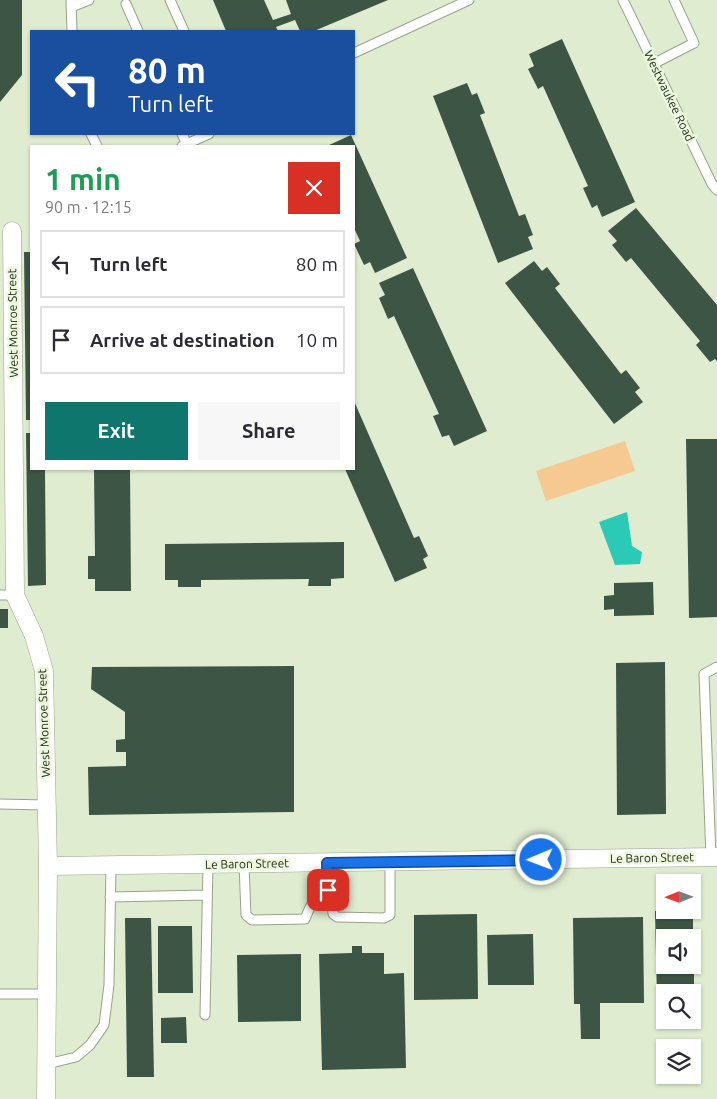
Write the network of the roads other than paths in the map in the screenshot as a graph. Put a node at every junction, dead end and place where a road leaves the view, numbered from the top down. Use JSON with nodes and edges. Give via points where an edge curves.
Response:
{"nodes":[{"id":1,"x":89,"y":0,"type":"edge"},
{"id":2,"x":136,"y":0,"type":"edge"},
{"id":3,"x":170,"y":0,"type":"edge"},
{"id":4,"x":469,"y":0,"type":"edge"},
{"id":5,"x":623,"y":0,"type":"edge"},
{"id":6,"x":674,"y":0,"type":"edge"},
{"id":7,"x":125,"y":2,"type":"edge"},
{"id":8,"x":71,"y":3,"type":"edge"},
{"id":9,"x":72,"y":30,"type":"edge"},
{"id":10,"x":138,"y":30,"type":"edge"},
{"id":11,"x":184,"y":30,"type":"edge"},
{"id":12,"x":355,"y":53,"type":"edge"},
{"id":13,"x":653,"y":64,"type":"junction"},
{"id":14,"x":206,"y":135,"type":"edge"},
{"id":15,"x":184,"y":145,"type":"edge"},
{"id":16,"x":717,"y":190,"type":"edge"},
{"id":17,"x":10,"y":239,"type":"dead end"},
{"id":18,"x":8,"y":595,"type":"edge"},
{"id":19,"x":717,"y":667,"type":"edge"},
{"id":20,"x":0,"y":804,"type":"edge"},
{"id":21,"x":46,"y":805,"type":"junction"},
{"id":22,"x":714,"y":857,"type":"edge"},
{"id":23,"x":390,"y":862,"type":"junction"},
{"id":24,"x":327,"y":863,"type":"junction"},
{"id":25,"x":208,"y":864,"type":"junction"},
{"id":26,"x":244,"y":864,"type":"junction"},
{"id":27,"x":111,"y":865,"type":"junction"},
{"id":28,"x":48,"y":866,"type":"junction"},
{"id":29,"x":328,"y":890,"type":"junction"},
{"id":30,"x":207,"y":895,"type":"junction"},
{"id":31,"x":110,"y":897,"type":"junction"},
{"id":32,"x":0,"y":994,"type":"edge"},
{"id":33,"x":47,"y":994,"type":"junction"},
{"id":34,"x":205,"y":1015,"type":"dead end"},
{"id":35,"x":47,"y":1064,"type":"junction"},
{"id":36,"x":46,"y":1099,"type":"edge"}],
"edges":[{"from":1,"to":8,"type":"lane"},
{"from":2,"to":7,"type":"lane"},
{"from":3,"to":11,"type":"lane"},
{"from":4,"to":12,"type":"lane"},
{"from":5,"to":13,"type":"lane","name":"Westwaukee Road"},
{"from":6,"to":13,"type":"lane","via":[[694,43]]},
{"from":7,"to":10,"type":"lane"},
{"from":8,"to":9,"type":"lane"},
{"from":13,"to":16,"type":"lane","name":"Westwaukee Road"},
{"from":14,"to":15,"type":"lane"},
{"from":17,"to":18,"type":"street","name":"West Monroe Street"},
{"from":18,"to":21,"type":"street","name":"West Monroe Street","via":[[34,636],[44,671]]},
{"from":19,"to":22,"type":"lane","via":[[704,674]]},
{"from":20,"to":21,"type":"lane"},
{"from":21,"to":28,"type":"street","name":"West Monroe Street"},
{"from":22,"to":23,"type":"street","name":"Le Baron Street"},
{"from":23,"to":24,"type":"street","name":"Le Baron Street"},
{"from":23,"to":29,"type":"lane","via":[[390,915],[384,918],[337,917],[333,914]]},
{"from":24,"to":26,"type":"street","name":"Le Baron Street"},
{"from":24,"to":29,"type":"lane"},
{"from":25,"to":26,"type":"street","name":"Le Baron Street"},
{"from":25,"to":27,"type":"street","name":"Le Baron Street"},
{"from":25,"to":30,"type":"lane"},
{"from":26,"to":29,"type":"lane","via":[[246,915],[252,920],[304,919],[315,899]]},
{"from":27,"to":28,"type":"street","name":"Le Baron Street"},
{"from":27,"to":31,"type":"lane"},
{"from":28,"to":33,"type":"street","name":"West Monroe Street"},
{"from":30,"to":31,"type":"lane"},
{"from":30,"to":34,"type":"lane"},
{"from":31,"to":35,"type":"lane","via":[[109,985],[104,1025],[90,1045],[76,1057]]},
{"from":32,"to":33,"type":"lane"},
{"from":33,"to":35,"type":"street","name":"West Monroe Street"},
{"from":35,"to":36,"type":"street","name":"West Monroe Street"}]}
